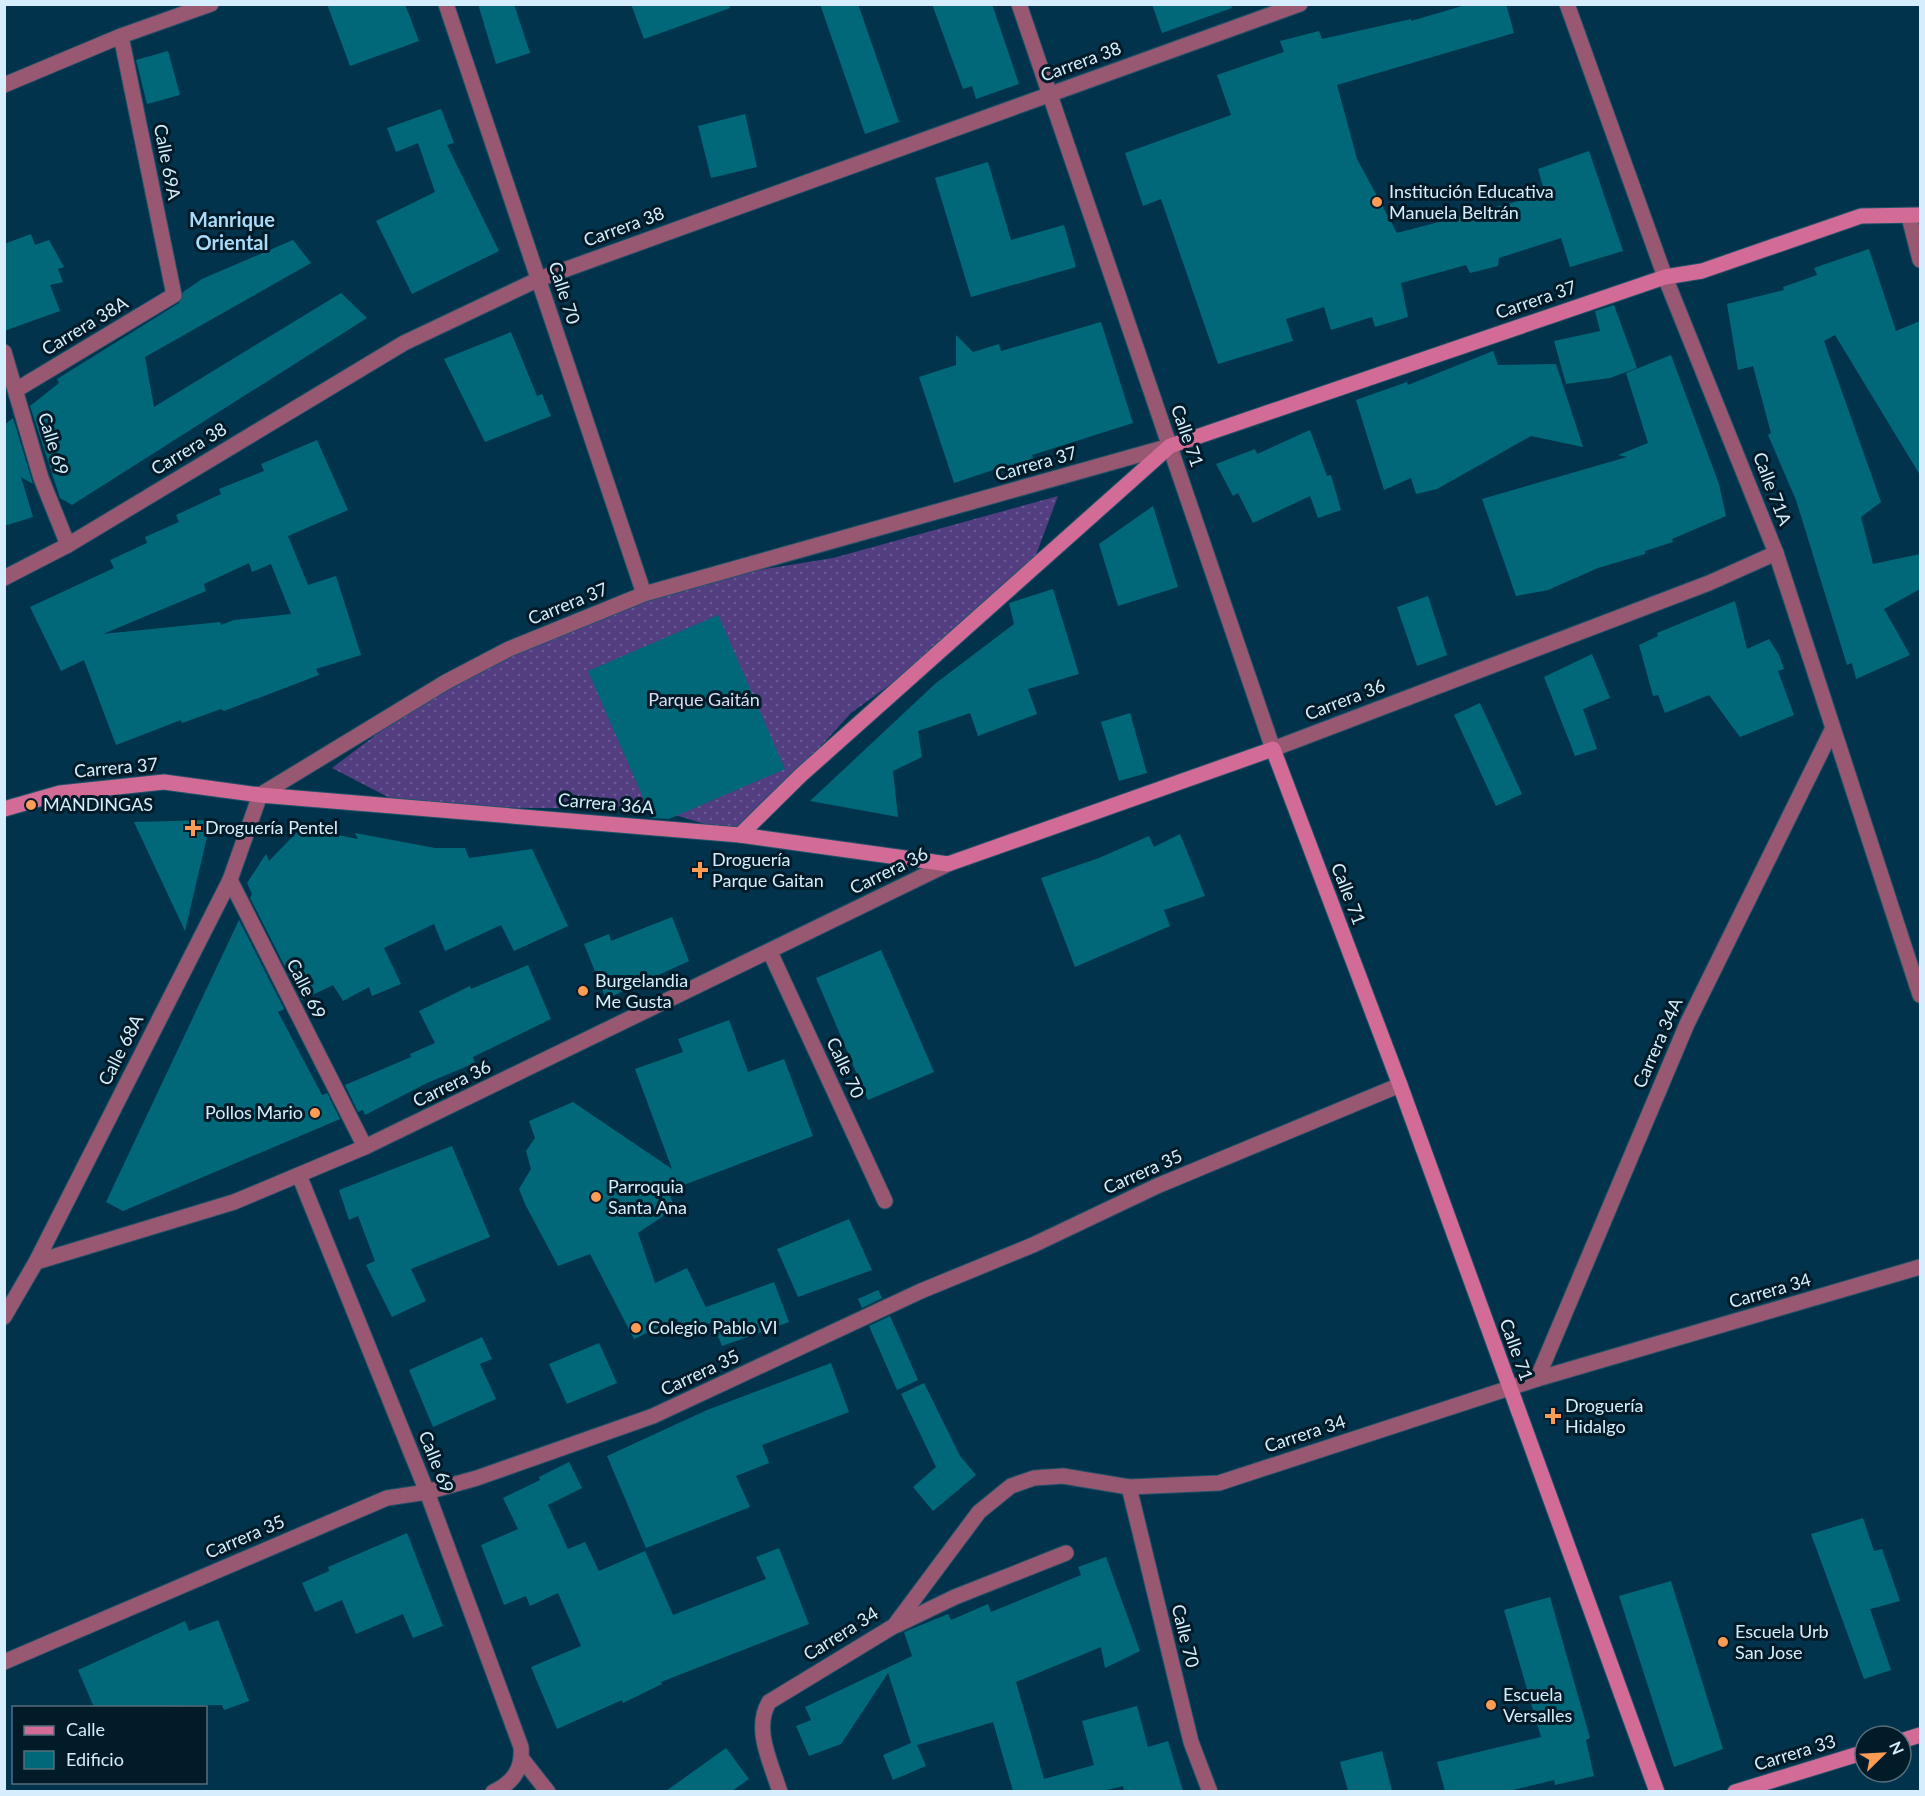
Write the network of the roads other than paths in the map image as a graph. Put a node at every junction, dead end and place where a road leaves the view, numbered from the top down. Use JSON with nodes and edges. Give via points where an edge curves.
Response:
{"nodes":[{"id":1,"x":210,"y":4,"type":"edge"},
{"id":2,"x":446,"y":4,"type":"edge"},
{"id":3,"x":1019,"y":4,"type":"edge"},
{"id":4,"x":1300,"y":4,"type":"edge"},
{"id":5,"x":1567,"y":4,"type":"edge"},
{"id":6,"x":122,"y":36,"type":"junction"},
{"id":7,"x":4,"y":85,"type":"edge"},
{"id":8,"x":1049,"y":94,"type":"junction"},
{"id":9,"x":1915,"y":216,"type":"edge"},
{"id":10,"x":1920,"y":260,"type":"edge"},
{"id":11,"x":1665,"y":277,"type":"junction"},
{"id":12,"x":539,"y":279,"type":"junction"},
{"id":13,"x":174,"y":295,"type":"joint"},
{"id":14,"x":4,"y":352,"type":"edge"},
{"id":15,"x":16,"y":390,"type":"junction"},
{"id":16,"x":1170,"y":446,"type":"junction"},
{"id":17,"x":68,"y":544,"type":"junction"},
{"id":18,"x":1776,"y":553,"type":"junction"},
{"id":19,"x":4,"y":578,"type":"edge"},
{"id":20,"x":644,"y":594,"type":"junction"},
{"id":21,"x":1832,"y":730,"type":"junction"},
{"id":22,"x":1273,"y":749,"type":"junction"},
{"id":23,"x":260,"y":795,"type":"junction"},
{"id":24,"x":4,"y":809,"type":"edge"},
{"id":25,"x":740,"y":835,"type":"junction"},
{"id":26,"x":948,"y":864,"type":"junction"},
{"id":27,"x":230,"y":880,"type":"junction"},
{"id":28,"x":770,"y":952,"type":"junction"},
{"id":29,"x":1920,"y":995,"type":"edge"},
{"id":30,"x":1400,"y":1085,"type":"junction"},
{"id":31,"x":364,"y":1147,"type":"junction"},
{"id":32,"x":299,"y":1175,"type":"junction"},
{"id":33,"x":885,"y":1201,"type":"dead end"},
{"id":34,"x":36,"y":1262,"type":"junction"},
{"id":35,"x":1920,"y":1268,"type":"edge"},
{"id":36,"x":4,"y":1317,"type":"edge"},
{"id":37,"x":1537,"y":1379,"type":"junction"},
{"id":38,"x":1509,"y":1388,"type":"junction"},
{"id":39,"x":1129,"y":1487,"type":"junction"},
{"id":40,"x":427,"y":1492,"type":"junction"},
{"id":41,"x":1066,"y":1553,"type":"dead end"},
{"id":42,"x":894,"y":1626,"type":"junction"},
{"id":43,"x":4,"y":1662,"type":"edge"},
{"id":44,"x":1853,"y":1756,"type":"edge"},
{"id":45,"x":520,"y":1764,"type":"junction"},
{"id":46,"x":493,"y":1791,"type":"edge"},
{"id":47,"x":548,"y":1791,"type":"edge"},
{"id":48,"x":780,"y":1791,"type":"edge"},
{"id":49,"x":1210,"y":1791,"type":"edge"},
{"id":50,"x":1657,"y":1791,"type":"edge"},
{"id":51,"x":1736,"y":1791,"type":"edge"}],
"edges":[{"from":1,"to":6,"type":"street"},
{"from":2,"to":12,"type":"street","name":"Calle 70"},
{"from":3,"to":8,"type":"street","name":"Calle 71"},
{"from":4,"to":8,"type":"street","name":"Carrera 38"},
{"from":5,"to":11,"type":"street","name":"Calle 71A"},
{"from":6,"to":7,"type":"street"},
{"from":6,"to":13,"type":"street","name":"Calle 69A"},
{"from":8,"to":12,"type":"street","name":"Carrera 38"},
{"from":8,"to":16,"type":"street","name":"Calle 71"},
{"from":9,"to":10,"type":"street"},
{"from":9,"to":11,"type":"street","name":"Carrera 37","via":[[1861,216],[1702,271]]},
{"from":11,"to":16,"type":"street","name":"Carrera 37"},
{"from":11,"to":18,"type":"street","name":"Calle 71A"},
{"from":12,"to":17,"type":"street","name":"Carrera 38","via":[[404,343]]},
{"from":12,"to":20,"type":"street","name":"Calle 70"},
{"from":13,"to":15,"type":"street","name":"Carrera 38A"},
{"from":14,"to":15,"type":"street","name":"Calle 69"},
{"from":15,"to":17,"type":"street","name":"Calle 69","via":[[41,478]]},
{"from":16,"to":20,"type":"street","name":"Carrera 37"},
{"from":16,"to":22,"type":"street","name":"Calle 71"},
{"from":16,"to":25,"type":"street","name":"Carrera 37","via":[[801,775]]},
{"from":17,"to":19,"type":"street","name":"Carrera 38"},
{"from":18,"to":21,"type":"street","name":"Calle 71A"},
{"from":18,"to":22,"type":"street","name":"Carrera 36","via":[[1709,583]]},
{"from":20,"to":23,"type":"street","name":"Carrera 37","via":[[509,648]]},
{"from":21,"to":29,"type":"street","name":"Calle 71A"},
{"from":21,"to":37,"type":"street","name":"Carrera 34A","via":[[1686,1024]]},
{"from":22,"to":26,"type":"street","name":"Carrera 36"},
{"from":22,"to":30,"type":"street","name":"Calle 71"},
{"from":23,"to":24,"type":"street","name":"Carrera 37","via":[[164,782],[60,793]]},
{"from":23,"to":25,"type":"street","name":"Carrera 36A"},
{"from":23,"to":27,"type":"street","name":"Calle 68A"},
{"from":25,"to":26,"type":"street","name":"Carrera 36A"},
{"from":26,"to":28,"type":"street","name":"Carrera 36"},
{"from":27,"to":31,"type":"street","name":"Calle 69"},
{"from":27,"to":34,"type":"street","name":"Calle 68A"},
{"from":28,"to":31,"type":"street","name":"Carrera 36"},
{"from":28,"to":33,"type":"street","name":"Calle 70"},
{"from":30,"to":38,"type":"street","name":"Calle 71"},
{"from":30,"to":40,"type":"street","name":"Carrera 35","via":[[1157,1186],[653,1416]]},
{"from":31,"to":32,"type":"street","name":"Carrera 36"},
{"from":32,"to":34,"type":"street","name":"Carrera 36","via":[[234,1202]]},
{"from":32,"to":40,"type":"street","name":"Calle 69"},
{"from":34,"to":36,"type":"street","name":"Calle 68A"},
{"from":35,"to":37,"type":"street","name":"Carrera 34"},
{"from":37,"to":38,"type":"street","name":"Carrera 34"},
{"from":38,"to":39,"type":"street","name":"Carrera 34","via":[[1219,1483]]},
{"from":38,"to":50,"type":"street","name":"Calle 71"},
{"from":39,"to":42,"type":"street","name":"Carrera 34","via":[[1063,1476],[1034,1478],[1011,1486],[979,1512]]},
{"from":39,"to":49,"type":"street","name":"Calle 70","via":[[1191,1742]]},
{"from":40,"to":43,"type":"street","name":"Carrera 35","via":[[387,1498]]},
{"from":40,"to":45,"type":"street","name":"Calle 69","via":[[521,1747]]},
{"from":41,"to":42,"type":"street"},
{"from":42,"to":48,"type":"street","name":"Carrera 34","via":[[769,1702],[762,1713],[761,1726]]},
{"from":44,"to":51,"type":"street","name":"Carrera 33"},
{"from":45,"to":46,"type":"street","via":[[505,1786]]},
{"from":45,"to":47,"type":"street"}]}
